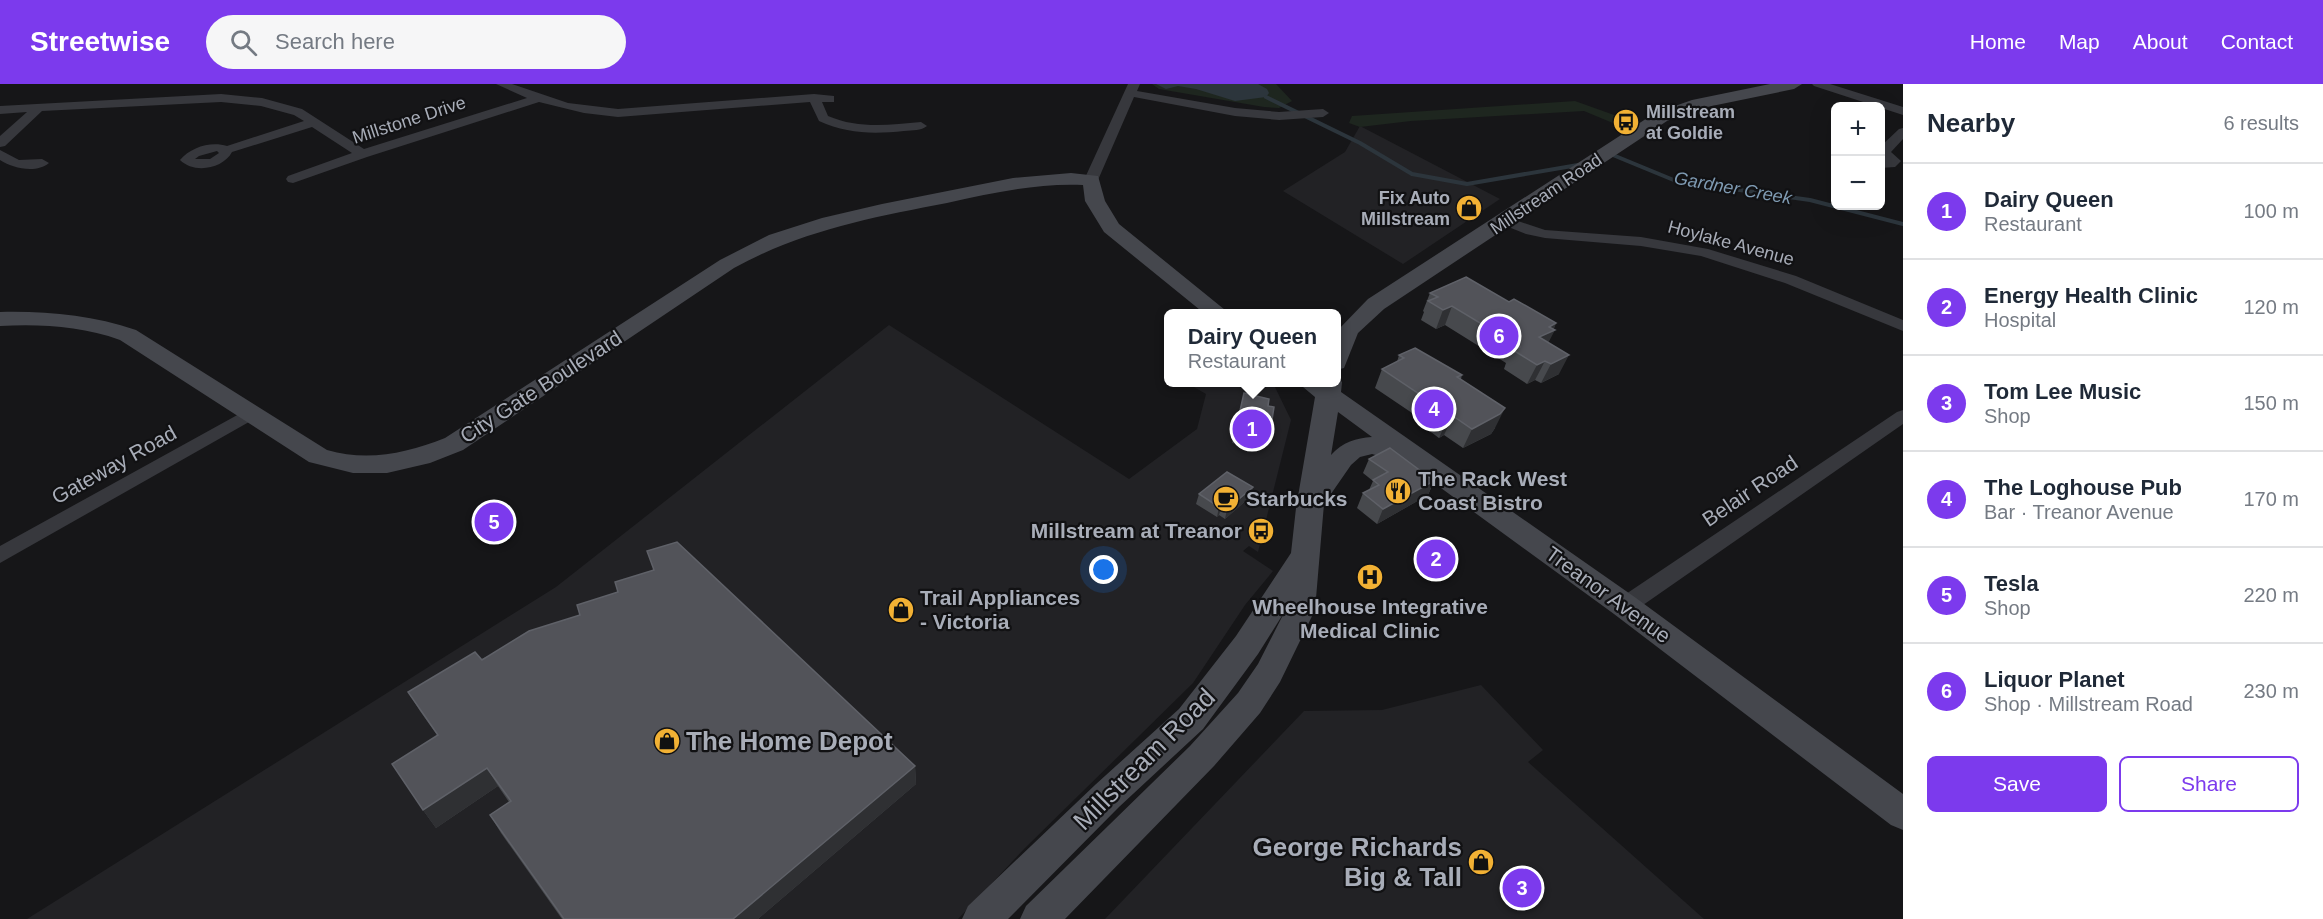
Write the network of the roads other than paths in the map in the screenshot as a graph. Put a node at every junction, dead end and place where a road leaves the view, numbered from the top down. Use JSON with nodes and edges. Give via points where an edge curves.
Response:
{"nodes":[{"id":1,"x":502,"y":84,"type":"edge"},
{"id":2,"x":1794,"y":84,"type":"edge"},
{"id":3,"x":1818,"y":84,"type":"edge"},
{"id":4,"x":1132,"y":88,"type":"edge"},
{"id":5,"x":814,"y":98,"type":"junction"},
{"id":6,"x":537,"y":99,"type":"junction"},
{"id":7,"x":830,"y":99,"type":"dead end"},
{"id":8,"x":41,"y":106,"type":"junction"},
{"id":9,"x":0,"y":111,"type":"edge"},
{"id":10,"x":1903,"y":111,"type":"edge"},
{"id":11,"x":1323,"y":113,"type":"dead end"},
{"id":12,"x":314,"y":122,"type":"junction"},
{"id":13,"x":921,"y":126,"type":"dead end"},
{"id":14,"x":1903,"y":132,"type":"edge"},
{"id":15,"x":0,"y":143,"type":"edge"},
{"id":16,"x":227,"y":150,"type":"dead end"},
{"id":17,"x":1885,"y":152,"type":"edge"},
{"id":18,"x":0,"y":154,"type":"edge"},
{"id":19,"x":362,"y":154,"type":"junction"},
{"id":20,"x":42,"y":163,"type":"dead end"},
{"id":21,"x":293,"y":179,"type":"dead end"},
{"id":22,"x":1091,"y":180,"type":"junction"},
{"id":23,"x":1506,"y":221,"type":"junction"},
{"id":24,"x":1213,"y":309,"type":"edge"},
{"id":25,"x":0,"y":320,"type":"edge"},
{"id":26,"x":1903,"y":326,"type":"edge"},
{"id":27,"x":1342,"y":335,"type":"edge"},
{"id":28,"x":1322,"y":387,"type":"edge"},
{"id":29,"x":1323,"y":387,"type":"edge"},
{"id":30,"x":250,"y":414,"type":"junction"},
{"id":31,"x":1903,"y":416,"type":"edge"},
{"id":32,"x":1431,"y":467,"type":"junction"},
{"id":33,"x":1310,"y":508,"type":"junction"},
{"id":34,"x":1306,"y":552,"type":"junction"},
{"id":35,"x":0,"y":555,"type":"edge"},
{"id":36,"x":1625,"y":606,"type":"junction"},
{"id":37,"x":1903,"y":814,"type":"edge"},
{"id":38,"x":981,"y":919,"type":"edge"},
{"id":39,"x":1039,"y":919,"type":"edge"}],
"edges":[{"from":1,"to":6,"type":"street"},
{"from":2,"to":23,"type":"street","name":"Millstream Road","via":[[1698,104],[1661,117]]},
{"from":3,"to":10,"type":"street"},
{"from":4,"to":11,"type":"street","via":[[1236,112]]},
{"from":4,"to":22,"type":"street"},
{"from":5,"to":6,"type":"street","via":[[622,114]]},
{"from":5,"to":7,"type":"street"},
{"from":5,"to":13,"type":"street","via":[[823,118],[844,127]]},
{"from":6,"to":19,"type":"street","name":"Millstone Drive"},
{"from":8,"to":9,"type":"street"},
{"from":8,"to":12,"type":"street","via":[[221,98],[262,102],[298,112]]},
{"from":8,"to":15,"type":"street"},
{"from":12,"to":16,"type":"street"},
{"from":12,"to":19,"type":"street"},
{"from":14,"to":17,"type":"street"},
{"from":18,"to":20,"type":"street","via":[[16,164]]},
{"from":19,"to":21,"type":"street","name":"Millstone Drive"},
{"from":22,"to":24,"type":"street","via":[[1095,201],[1111,228]]},
{"from":22,"to":30,"type":"street","name":"City Gate Boulevard","via":[[1023,181],[831,221],[774,239],[727,264],[454,444],[412,460],[369,466],[333,462]]},
{"from":23,"to":26,"type":"street","name":"Hoylake Avenue","via":[[1531,231],[1649,242],[1699,252],[1769,271]]},
{"from":23,"to":27,"type":"street","name":"Millstream Road","via":[[1376,304]]},
{"from":25,"to":30,"type":"street","name":"City Gate Boulevard","via":[[59,319],[118,331]]},
{"from":28,"to":33,"type":"street","name":"Millstream Road"},
{"from":29,"to":32,"type":"street","name":"Treanor Avenue"},
{"from":30,"to":35,"type":"street","name":"Gateway Road"},
{"from":31,"to":36,"type":"street","name":"Belair Road"},
{"from":32,"to":33,"type":"street","via":[[1383,446],[1363,446],[1345,453]]},
{"from":32,"to":36,"type":"street","name":"Treanor Avenue"},
{"from":33,"to":34,"type":"street","name":"Millstream Road"},
{"from":34,"to":38,"type":"street","name":"Millstream Road","via":[[1252,638],[1191,719]]},
{"from":34,"to":39,"type":"street","name":"Millstream Road","via":[[1300,610],[1269,673],[1249,703],[1203,756]]},
{"from":36,"to":37,"type":"street","name":"Treanor Avenue"}]}
